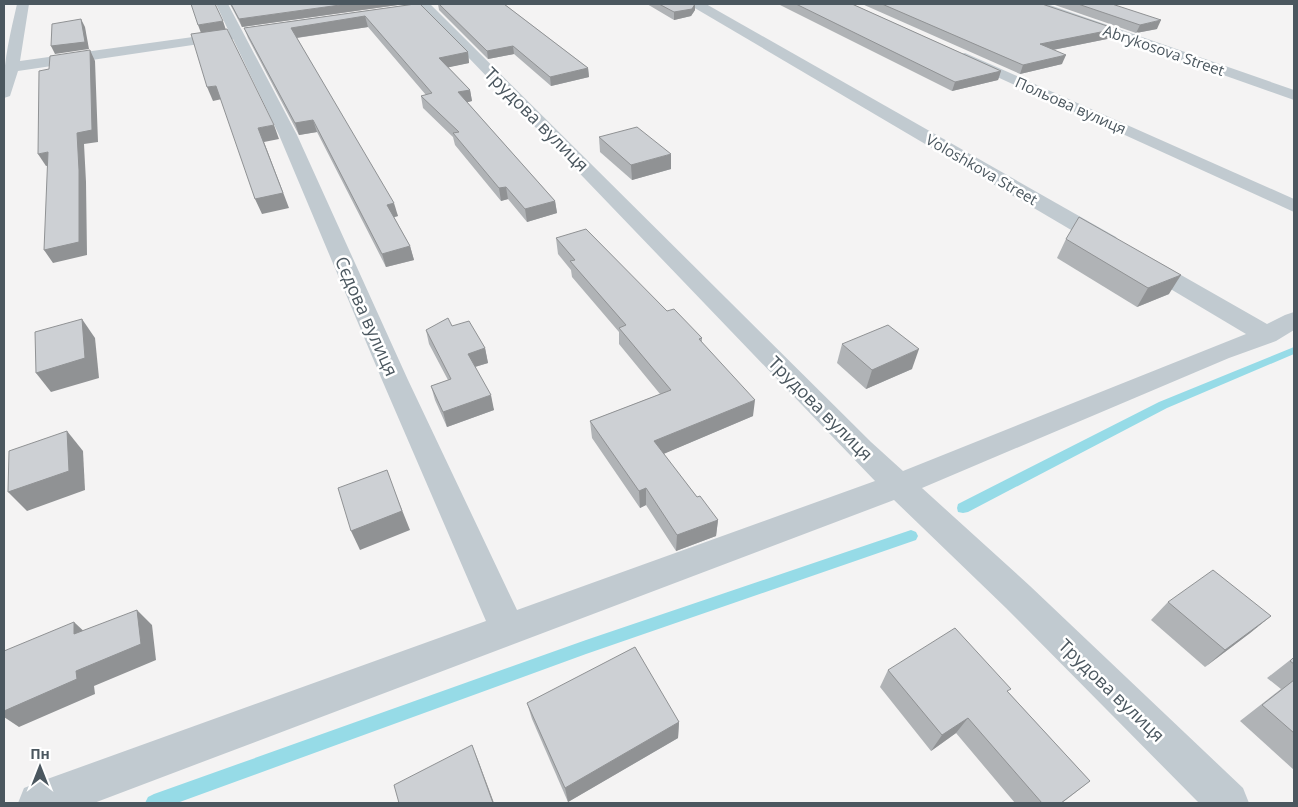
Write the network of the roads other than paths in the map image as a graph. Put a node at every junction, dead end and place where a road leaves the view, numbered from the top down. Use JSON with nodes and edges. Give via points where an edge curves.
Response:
{"nodes":[{"id":1,"x":23,"y":4,"type":"edge"},
{"id":2,"x":222,"y":4,"type":"edge"},
{"id":3,"x":697,"y":4,"type":"edge"},
{"id":4,"x":1035,"y":4,"type":"edge"},
{"id":5,"x":424,"y":6,"type":"edge"},
{"id":6,"x":246,"y":33,"type":"junction"},
{"id":7,"x":946,"y":48,"type":"edge"},
{"id":8,"x":7,"y":68,"type":"edge"},
{"id":9,"x":4,"y":93,"type":"edge"},
{"id":10,"x":1294,"y":95,"type":"edge"},
{"id":11,"x":1294,"y":206,"type":"edge"},
{"id":12,"x":1281,"y":327,"type":"edge"},
{"id":13,"x":899,"y":485,"type":"junction"},
{"id":14,"x":508,"y":630,"type":"junction"},
{"id":15,"x":39,"y":803,"type":"edge"},
{"id":16,"x":1228,"y":803,"type":"edge"}],
"edges":[{"from":1,"to":8,"type":"street"},
{"from":2,"to":6,"type":"street","name":"Сєдова вулиця"},
{"from":3,"to":12,"type":"street","name":"Voloshkova Street","via":[[1125,252]]},
{"from":4,"to":10,"type":"street","name":"Abrykosova Street"},
{"from":5,"to":13,"type":"street","name":"Трудова вулиця"},
{"from":6,"to":8,"type":"street"},
{"from":6,"to":14,"type":"street","name":"Сєдова вулиця","via":[[395,380]]},
{"from":7,"to":11,"type":"street","name":"Польова вулиця"},
{"from":8,"to":9,"type":"street"},
{"from":12,"to":13,"type":"street"},
{"from":13,"to":14,"type":"street"},
{"from":13,"to":16,"type":"street","name":"Трудова вулиця"},
{"from":14,"to":15,"type":"street"}]}
